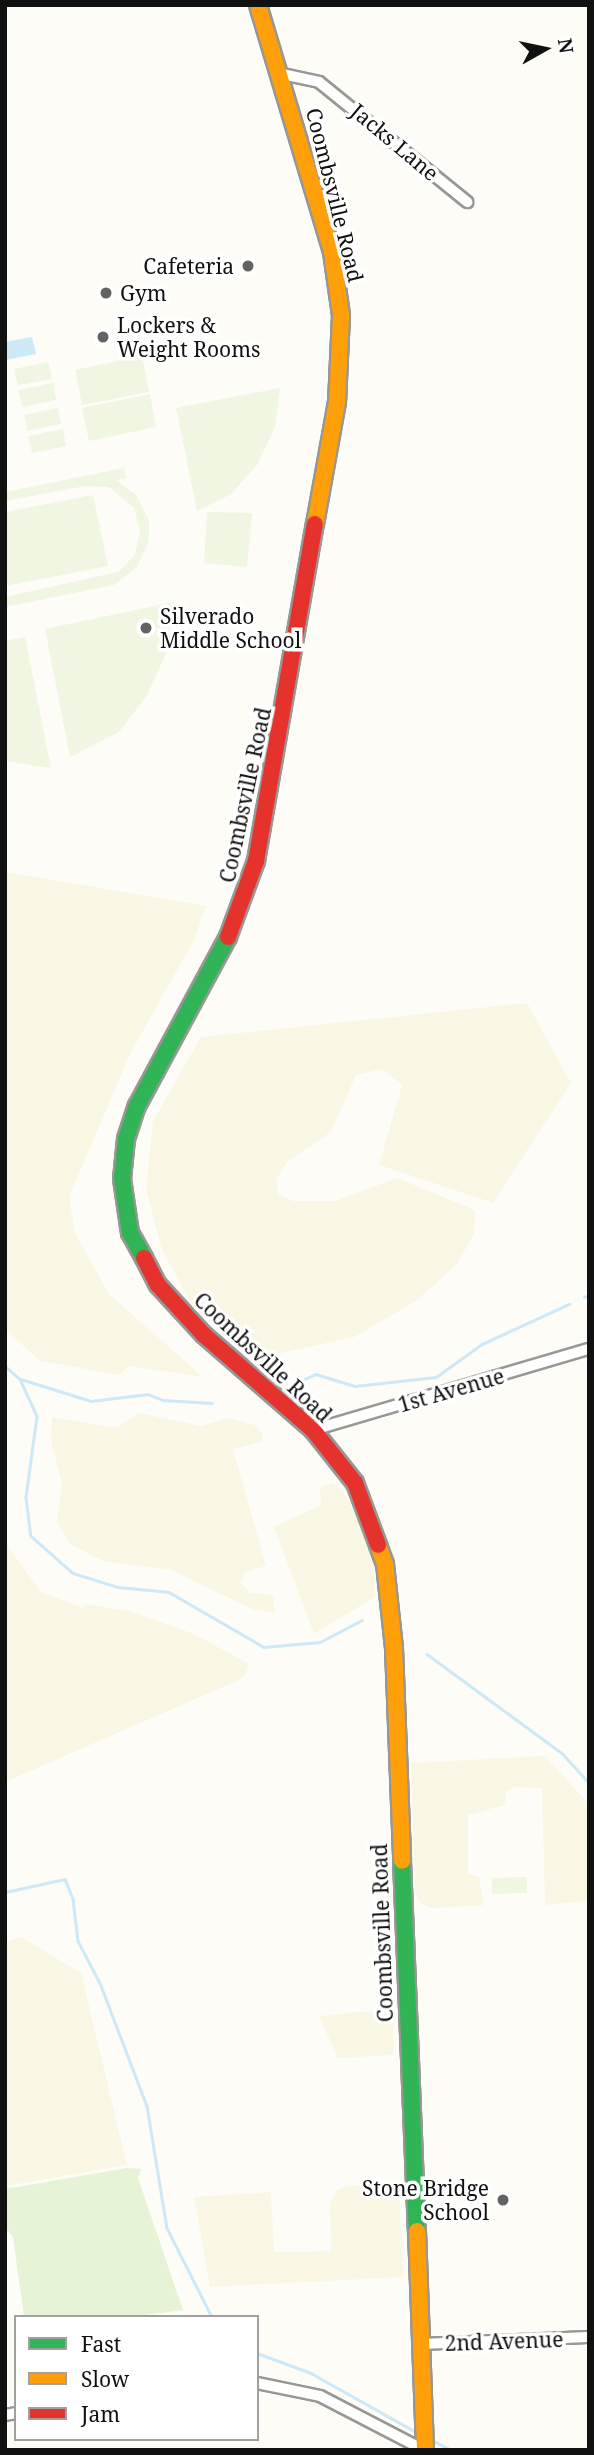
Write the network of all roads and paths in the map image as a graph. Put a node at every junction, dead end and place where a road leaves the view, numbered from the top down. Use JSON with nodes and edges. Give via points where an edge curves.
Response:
{"nodes":[{"id":1,"x":258,"y":5,"type":"edge"},
{"id":2,"x":282,"y":74,"type":"junction"},
{"id":3,"x":467,"y":202,"type":"dead end"},
{"id":4,"x":589,"y":1349,"type":"edge"},
{"id":5,"x":313,"y":1430,"type":"junction"},
{"id":6,"x":589,"y":2337,"type":"edge"},
{"id":7,"x":420,"y":2344,"type":"junction"},
{"id":8,"x":259,"y":2383,"type":"edge"},
{"id":9,"x":424,"y":2450,"type":"edge"}],
"edges":[{"from":1,"to":2,"type":"street","name":"Coombsville Road"},
{"from":2,"to":3,"type":"street","name":"Jacks Lane","via":[[313,79],[328,88]]},
{"from":2,"to":5,"type":"street","name":"Coombsville Road","via":[[339,287],[341,363],[332,438],[256,861],[224,946],[136,1106],[126,1139],[122,1179],[130,1233],[158,1285],[204,1335]]},
{"from":4,"to":5,"type":"street","name":"1st Avenue"},
{"from":5,"to":7,"type":"street","name":"Coombsville Road","via":[[355,1483],[385,1564],[394,1648]]},
{"from":6,"to":7,"type":"street","name":"2nd Avenue"},
{"from":7,"to":9,"type":"street","name":"Coombsville Road"},
{"from":8,"to":9,"type":"street","via":[[320,2396]]}]}
